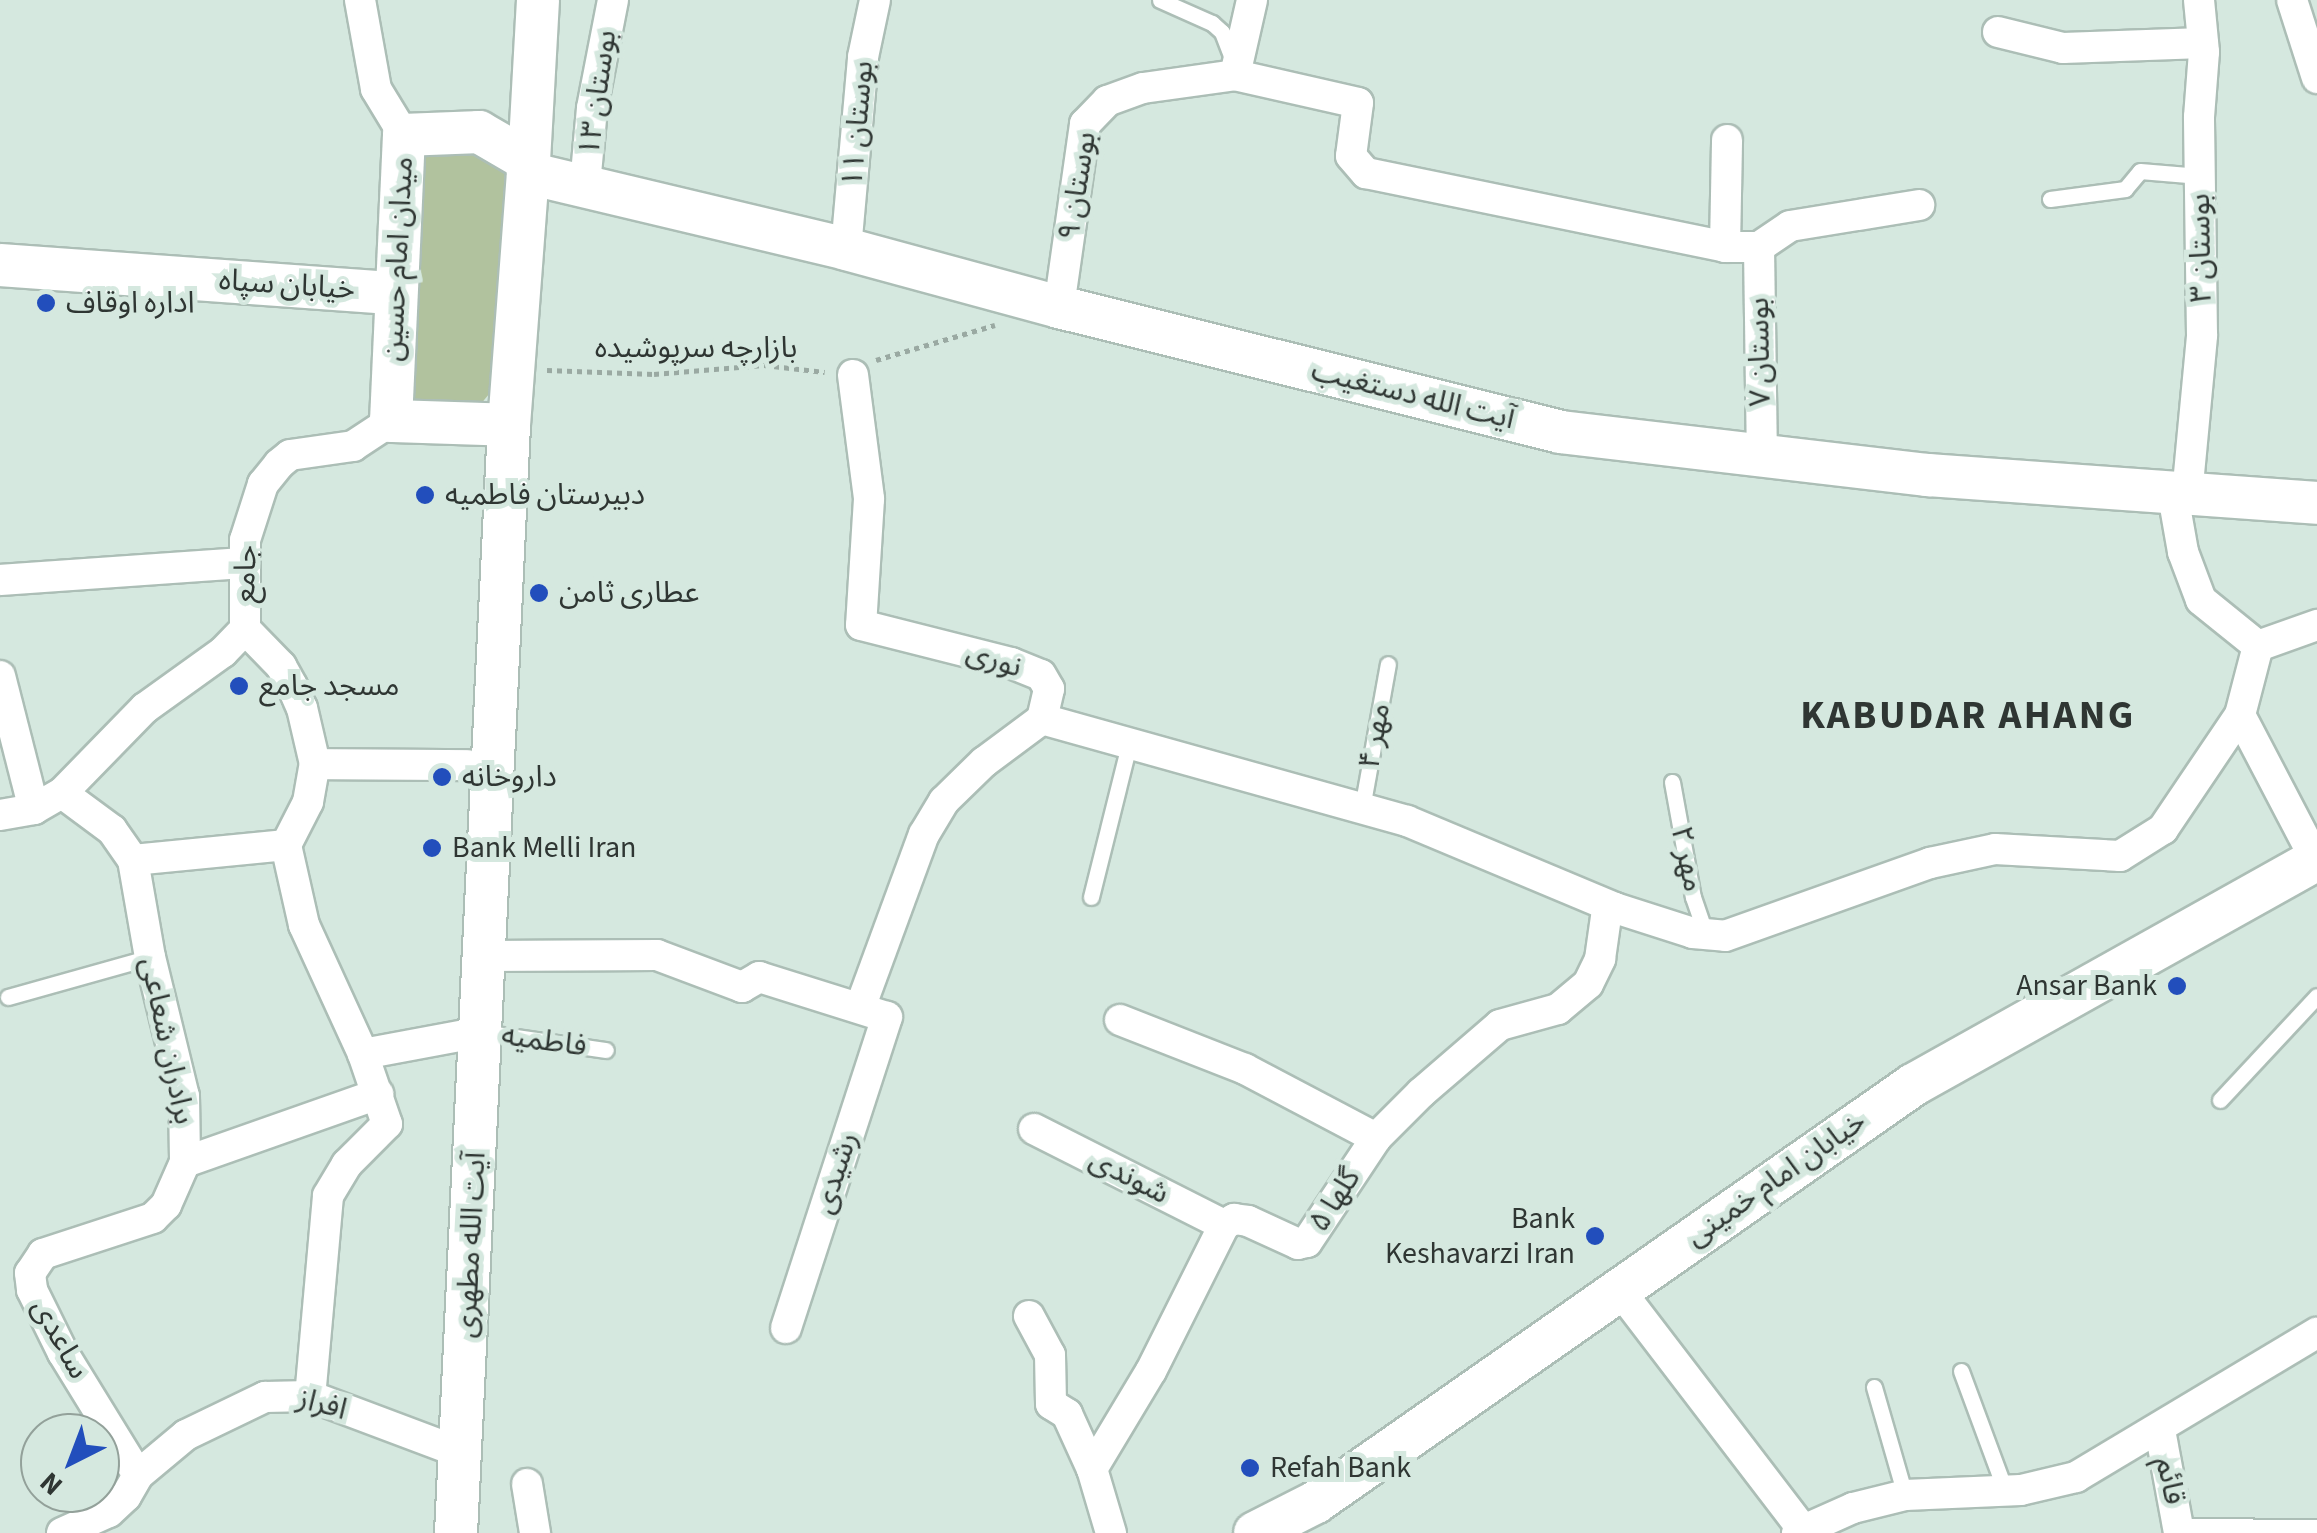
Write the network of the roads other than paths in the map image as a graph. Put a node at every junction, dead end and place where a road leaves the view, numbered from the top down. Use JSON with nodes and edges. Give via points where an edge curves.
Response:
{"nodes":[{"id":1,"x":360,"y":0,"type":"edge"},
{"id":2,"x":520,"y":0,"type":"edge"},
{"id":3,"x":538,"y":0,"type":"edge"},
{"id":4,"x":613,"y":0,"type":"edge"},
{"id":5,"x":875,"y":0,"type":"edge"},
{"id":6,"x":1160,"y":0,"type":"edge"},
{"id":7,"x":1252,"y":0,"type":"edge"},
{"id":8,"x":2200,"y":0,"type":"edge"},
{"id":9,"x":2292,"y":0,"type":"edge"},
{"id":10,"x":1998,"y":32,"type":"dead end"},
{"id":11,"x":2204,"y":43,"type":"junction"},
{"id":12,"x":1236,"y":75,"type":"junction"},
{"id":13,"x":2317,"y":78,"type":"edge"},
{"id":14,"x":479,"y":132,"type":"junction"},
{"id":15,"x":404,"y":135,"type":"junction"},
{"id":16,"x":1727,"y":140,"type":"dead end"},
{"id":17,"x":529,"y":167,"type":"junction"},
{"id":18,"x":2200,"y":176,"type":"junction"},
{"id":19,"x":586,"y":186,"type":"junction"},
{"id":20,"x":2050,"y":199,"type":"dead end"},
{"id":21,"x":1919,"y":205,"type":"dead end"},
{"id":22,"x":1725,"y":247,"type":"junction"},
{"id":23,"x":1758,"y":247,"type":"junction"},
{"id":24,"x":846,"y":249,"type":"junction"},
{"id":25,"x":0,"y":265,"type":"edge"},
{"id":26,"x":394,"y":293,"type":"junction"},
{"id":27,"x":1051,"y":305,"type":"junction"},
{"id":28,"x":853,"y":375,"type":"road end"},
{"id":29,"x":391,"y":422,"type":"junction"},
{"id":30,"x":494,"y":425,"type":"junction"},
{"id":31,"x":1762,"y":458,"type":"junction"},
{"id":32,"x":2180,"y":495,"type":"junction"},
{"id":33,"x":2317,"y":504,"type":"edge"},
{"id":34,"x":242,"y":564,"type":"junction"},
{"id":35,"x":0,"y":580,"type":"edge"},
{"id":36,"x":2317,"y":625,"type":"edge"},
{"id":37,"x":244,"y":630,"type":"junction"},
{"id":38,"x":2258,"y":646,"type":"junction"},
{"id":39,"x":1388,"y":664,"type":"dead end"},
{"id":40,"x":0,"y":676,"type":"edge"},
{"id":41,"x":2240,"y":716,"type":"junction"},
{"id":42,"x":1042,"y":719,"type":"junction"},
{"id":43,"x":1129,"y":745,"type":"junction"},
{"id":44,"x":315,"y":764,"type":"junction"},
{"id":45,"x":467,"y":765,"type":"junction"},
{"id":46,"x":1672,"y":782,"type":"dead end"},
{"id":47,"x":62,"y":792,"type":"junction"},
{"id":48,"x":1362,"y":808,"type":"junction"},
{"id":49,"x":34,"y":809,"type":"junction"},
{"id":50,"x":0,"y":814,"type":"edge"},
{"id":51,"x":286,"y":845,"type":"junction"},
{"id":52,"x":133,"y":860,"type":"junction"},
{"id":53,"x":2316,"y":860,"type":"edge"},
{"id":54,"x":1091,"y":898,"type":"dead end"},
{"id":55,"x":1615,"y":908,"type":"junction"},
{"id":56,"x":1706,"y":934,"type":"junction"},
{"id":57,"x":486,"y":956,"type":"junction"},
{"id":58,"x":150,"y":958,"type":"junction"},
{"id":59,"x":2317,"y":996,"type":"edge"},
{"id":60,"x":8,"y":997,"type":"dead end"},
{"id":61,"x":873,"y":1012,"type":"junction"},
{"id":62,"x":1120,"y":1020,"type":"dead end"},
{"id":63,"x":482,"y":1032,"type":"junction"},
{"id":64,"x":606,"y":1050,"type":"dead end"},
{"id":65,"x":363,"y":1054,"type":"junction"},
{"id":66,"x":378,"y":1094,"type":"junction"},
{"id":67,"x":2220,"y":1100,"type":"dead end"},
{"id":68,"x":1034,"y":1129,"type":"dead end"},
{"id":69,"x":1376,"y":1138,"type":"junction"},
{"id":70,"x":186,"y":1162,"type":"junction"},
{"id":71,"x":1224,"y":1224,"type":"junction"},
{"id":72,"x":44,"y":1254,"type":"joint"},
{"id":73,"x":1618,"y":1288,"type":"junction"},
{"id":74,"x":1029,"y":1316,"type":"dead end"},
{"id":75,"x":786,"y":1328,"type":"dead end"},
{"id":76,"x":2317,"y":1332,"type":"edge"},
{"id":77,"x":1960,"y":1370,"type":"dead end"},
{"id":78,"x":1874,"y":1387,"type":"dead end"},
{"id":79,"x":310,"y":1396,"type":"junction"},
{"id":80,"x":2160,"y":1430,"type":"junction"},
{"id":81,"x":462,"y":1453,"type":"junction"},
{"id":82,"x":1092,"y":1470,"type":"junction"},
{"id":83,"x":138,"y":1475,"type":"junction"},
{"id":84,"x":527,"y":1484,"type":"dead end"},
{"id":85,"x":2005,"y":1490,"type":"junction"},
{"id":86,"x":1905,"y":1495,"type":"junction"},
{"id":87,"x":2317,"y":1528,"type":"edge"},
{"id":88,"x":2179,"y":1529,"type":"edge"},
{"id":89,"x":1800,"y":1531,"type":"edge"},
{"id":90,"x":62,"y":1533,"type":"edge"},
{"id":91,"x":456,"y":1533,"type":"edge"},
{"id":92,"x":535,"y":1533,"type":"edge"},
{"id":93,"x":1111,"y":1533,"type":"edge"},
{"id":94,"x":1256,"y":1533,"type":"edge"}],
"edges":[{"from":1,"to":15,"type":"street","via":[[376,89]]},
{"from":2,"to":14,"type":"main road","via":[[512,94]]},
{"from":3,"to":17,"type":"main road"},
{"from":4,"to":19,"type":"street","name":"بوستان ۱۳","via":[[592,108]]},
{"from":5,"to":24,"type":"street","name":"بوستان ۱۱","via":[[863,57]]},
{"from":6,"to":12,"type":"lane","via":[[1222,32]]},
{"from":7,"to":12,"type":"street"},
{"from":8,"to":11,"type":"street","name":"بوستان ۳"},
{"from":9,"to":13,"type":"street"},
{"from":10,"to":11,"type":"street","via":[[2063,48]]},
{"from":11,"to":18,"type":"street","name":"بوستان ۳"},
{"from":12,"to":22,"type":"street","via":[[1358,103],[1350,156],[1366,173]]},
{"from":12,"to":27,"type":"street","name":"بوستان ۹","via":[[1143,88],[1094,110],[1084,124]]},
{"from":14,"to":15,"type":"main road","name":"میدان امام حسین"},
{"from":14,"to":17,"type":"main road"},
{"from":15,"to":26,"type":"main road","name":"میدان امام حسین"},
{"from":16,"to":22,"type":"street"},
{"from":17,"to":19,"type":"main road","name":"آیت الله دستغیب"},
{"from":17,"to":30,"type":"main road","via":[[514,369]]},
{"from":18,"to":20,"type":"lane","via":[[2140,171],[2125,189]]},
{"from":18,"to":32,"type":"street","name":"بوستان ۳","via":[[2202,336]]},
{"from":19,"to":24,"type":"main road","name":"آیت الله دستغیب"},
{"from":21,"to":23,"type":"street","via":[[1790,226]]},
{"from":22,"to":23,"type":"street"},
{"from":23,"to":31,"type":"street","name":"بوستان ۷"},
{"from":24,"to":27,"type":"main road","name":"آیت الله دستغیب"},
{"from":25,"to":26,"type":"main road","name":"خیابان سپاه"},
{"from":26,"to":29,"type":"main road","name":"میدان امام حسین"},
{"from":27,"to":31,"type":"main road","name":"آیت الله دستغیب","via":[[1561,432]]},
{"from":28,"to":42,"type":"street","name":"نوری","via":[[869,498],[861,624],[1041,675],[1049,690]]},
{"from":29,"to":30,"type":"main road"},
{"from":29,"to":34,"type":"street","name":"جامع","via":[[353,446],[290,456],[279,464],[252,511]]},
{"from":30,"to":45,"type":"main road","name":"آیت الله مطهری"},
{"from":30,"to":57,"type":"main road","name":"آیت الله مطهری"},
{"from":31,"to":32,"type":"main road","name":"آیت الله دستغیب"},
{"from":32,"to":33,"type":"main road","name":"آیت الله دستغیب"},
{"from":32,"to":38,"type":"street","name":"بوستان ۳","via":[[2183,552],[2201,600]]},
{"from":34,"to":35,"type":"street"},
{"from":34,"to":37,"type":"street","name":"جامع"},
{"from":36,"to":38,"type":"street"},
{"from":37,"to":44,"type":"street","via":[[292,686]]},
{"from":37,"to":47,"type":"street","name":"جامع","via":[[145,708]]},
{"from":38,"to":41,"type":"street"},
{"from":39,"to":48,"type":"lane","name":"مهر ۴"},
{"from":40,"to":49,"type":"street"},
{"from":41,"to":53,"type":"street"},
{"from":41,"to":56,"type":"street","via":[[2163,828],[2120,856],[1994,849],[1930,862],[1726,936]]},
{"from":42,"to":43,"type":"street"},
{"from":42,"to":61,"type":"street","name":"نوری","via":[[984,762],[944,801],[924,834]]},
{"from":43,"to":48,"type":"street"},
{"from":43,"to":54,"type":"lane"},
{"from":44,"to":45,"type":"street"},
{"from":44,"to":51,"type":"street","via":[[308,802]]},
{"from":45,"to":57,"type":"main road","name":"آیت الله مطهری","via":[[468,894]]},
{"from":46,"to":56,"type":"lane","name":"مهر ۲"},
{"from":47,"to":49,"type":"street","name":"جامع"},
{"from":47,"to":52,"type":"street","via":[[112,830]]},
{"from":48,"to":55,"type":"street"},
{"from":49,"to":50,"type":"street"},
{"from":51,"to":52,"type":"street"},
{"from":51,"to":65,"type":"street","via":[[304,925]]},
{"from":52,"to":58,"type":"street","name":"برادران شعاعی"},
{"from":53,"to":73,"type":"main road","name":"خیابان امام خمینی","via":[[1913,1085]]},
{"from":55,"to":56,"type":"street"},
{"from":55,"to":69,"type":"street","name":"گلها ۵","via":[[1607,910],[1600,959],[1588,984],[1540,1016],[1500,1025]]},
{"from":57,"to":61,"type":"street","via":[[658,955],[742,987],[758,977]]},
{"from":57,"to":63,"type":"main road","name":"آیت الله مطهری"},
{"from":58,"to":60,"type":"lane"},
{"from":58,"to":70,"type":"street","name":"برادران شعاعی","via":[[184,1096]]},
{"from":59,"to":67,"type":"lane"},
{"from":61,"to":75,"type":"street","name":"رشیدی"},
{"from":62,"to":69,"type":"street","via":[[1246,1070]]},
{"from":63,"to":64,"type":"lane","name":"فاطمیه"},
{"from":63,"to":65,"type":"street"},
{"from":63,"to":81,"type":"main road","name":"آیت الله مطهری"},
{"from":65,"to":66,"type":"street"},
{"from":66,"to":70,"type":"street"},
{"from":66,"to":79,"type":"street","via":[[387,1124],[347,1164],[328,1196]]},
{"from":68,"to":71,"type":"street","name":"شوندی"},
{"from":69,"to":71,"type":"street","name":"گلها ۵","via":[[1308,1242],[1234,1218]]},
{"from":70,"to":72,"type":"street","name":"برادران شعاعی","via":[[154,1218]]},
{"from":71,"to":82,"type":"street","via":[[1151,1371]]},
{"from":72,"to":83,"type":"street","name":"ساعدی","via":[[30,1273],[32,1290]]},
{"from":73,"to":89,"type":"street"},
{"from":73,"to":94,"type":"main road","name":"خیابان امام خمینی","via":[[1316,1502]]},
{"from":74,"to":82,"type":"street","via":[[1050,1354],[1051,1404],[1067,1414]]},
{"from":76,"to":80,"type":"street"},
{"from":77,"to":85,"type":"lane"},
{"from":78,"to":86,"type":"lane"},
{"from":79,"to":81,"type":"street","name":"افراز"},
{"from":79,"to":83,"type":"street","name":"افراز","via":[[265,1397],[233,1409],[186,1435]]},
{"from":80,"to":85,"type":"street","via":[[2076,1477]]},
{"from":80,"to":88,"type":"street","name":"قائم"},
{"from":81,"to":91,"type":"main road","name":"آیت الله مطهری"},
{"from":82,"to":93,"type":"street"},
{"from":83,"to":90,"type":"street","name":"افراز","via":[[109,1512]]},
{"from":84,"to":92,"type":"street"},
{"from":85,"to":86,"type":"street"},
{"from":86,"to":89,"type":"street"},
{"from":87,"to":88,"type":"lane"}]}
